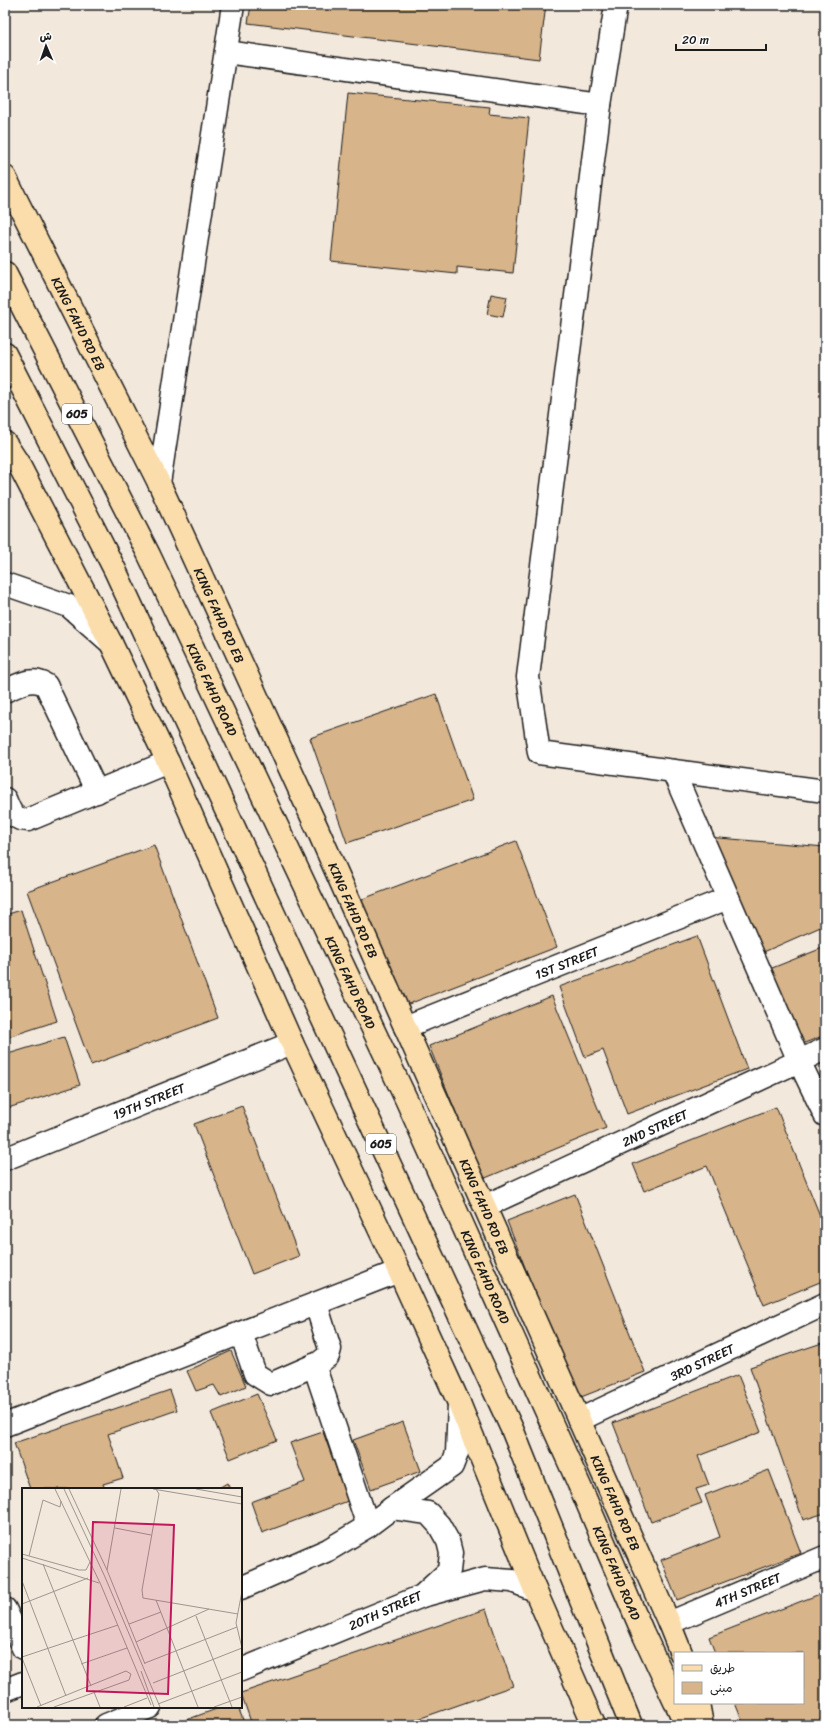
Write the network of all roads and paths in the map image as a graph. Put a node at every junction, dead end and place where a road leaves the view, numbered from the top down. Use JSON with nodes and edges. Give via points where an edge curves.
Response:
{"nodes":[{"id":1,"x":233,"y":5,"type":"edge"},
{"id":2,"x":616,"y":5,"type":"edge"},
{"id":3,"x":226,"y":52,"type":"junction"},
{"id":4,"x":600,"y":105,"type":"junction"},
{"id":5,"x":5,"y":177,"type":"edge"},
{"id":6,"x":5,"y":273,"type":"edge"},
{"id":7,"x":5,"y":354,"type":"edge"},
{"id":8,"x":5,"y":443,"type":"edge"},
{"id":9,"x":159,"y":483,"type":"junction"},
{"id":10,"x":5,"y":584,"type":"edge"},
{"id":11,"x":111,"y":643,"type":"junction"},
{"id":12,"x":5,"y":691,"type":"edge"},
{"id":13,"x":168,"y":762,"type":"junction"},
{"id":14,"x":673,"y":771,"type":"junction"},
{"id":15,"x":825,"y":791,"type":"edge"},
{"id":16,"x":97,"y":792,"type":"junction"},
{"id":17,"x":5,"y":799,"type":"edge"},
{"id":18,"x":728,"y":898,"type":"junction"},
{"id":19,"x":405,"y":1027,"type":"junction"},
{"id":20,"x":292,"y":1043,"type":"junction"},
{"id":21,"x":825,"y":1049,"type":"edge"},
{"id":22,"x":799,"y":1061,"type":"junction"},
{"id":23,"x":825,"y":1115,"type":"edge"},
{"id":24,"x":5,"y":1159,"type":"edge"},
{"id":25,"x":485,"y":1206,"type":"junction"},
{"id":26,"x":399,"y":1271,"type":"junction"},
{"id":27,"x":316,"y":1304,"type":"junction"},
{"id":28,"x":825,"y":1304,"type":"edge"},
{"id":29,"x":240,"y":1333,"type":"junction"},
{"id":30,"x":314,"y":1365,"type":"junction"},
{"id":31,"x":459,"y":1404,"type":"junction"},
{"id":32,"x":579,"y":1420,"type":"junction"},
{"id":33,"x":5,"y":1424,"type":"edge"},
{"id":34,"x":392,"y":1508,"type":"junction"},
{"id":35,"x":368,"y":1526,"type":"junction"},
{"id":36,"x":825,"y":1557,"type":"edge"},
{"id":37,"x":242,"y":1588,"type":"edge"},
{"id":38,"x":535,"y":1590,"type":"junction"},
{"id":39,"x":422,"y":1596,"type":"junction"},
{"id":40,"x":5,"y":1609,"type":"edge"},
{"id":41,"x":669,"y":1623,"type":"junction"},
{"id":42,"x":22,"y":1646,"type":"edge"},
{"id":43,"x":681,"y":1652,"type":"edge"},
{"id":44,"x":242,"y":1670,"type":"edge"},
{"id":45,"x":22,"y":1683,"type":"edge"},
{"id":46,"x":5,"y":1690,"type":"edge"},
{"id":47,"x":674,"y":1700,"type":"edge"},
{"id":48,"x":676,"y":1704,"type":"edge"},
{"id":49,"x":698,"y":1704,"type":"edge"},
{"id":50,"x":148,"y":1708,"type":"edge"},
{"id":51,"x":106,"y":1725,"type":"edge"},
{"id":52,"x":594,"y":1725,"type":"edge"},
{"id":53,"x":631,"y":1725,"type":"edge"},
{"id":54,"x":686,"y":1725,"type":"edge"},
{"id":55,"x":702,"y":1725,"type":"edge"}],
"edges":[{"from":1,"to":3,"type":"street"},
{"from":2,"to":4,"type":"street"},
{"from":3,"to":4,"type":"street"},
{"from":3,"to":9,"type":"street"},
{"from":4,"to":14,"type":"street","via":[[528,677],[539,754]]},
{"from":5,"to":9,"type":"main road","name":"KING FAHD RD EB"},
{"from":6,"to":47,"type":"main road","name":"KING FAHD ROAD","number":"605","via":[[150,555],[406,1101]]},
{"from":7,"to":53,"type":"main road","number":"605","via":[[115,570],[512,1429]]},
{"from":8,"to":11,"type":"main road","via":[[18,463]]},
{"from":9,"to":19,"type":"main road","name":"KING FAHD RD EB"},
{"from":10,"to":11,"type":"street","via":[[69,606]]},
{"from":11,"to":13,"type":"main road"},
{"from":12,"to":16,"type":"street","via":[[29,681],[40,681],[46,685]]},
{"from":13,"to":16,"type":"street"},
{"from":13,"to":20,"type":"main road"},
{"from":14,"to":15,"type":"street"},
{"from":14,"to":18,"type":"street"},
{"from":16,"to":17,"type":"street","via":[[28,820],[18,820],[11,814]]},
{"from":18,"to":19,"type":"street","name":"1ST STREET"},
{"from":18,"to":22,"type":"street"},
{"from":19,"to":25,"type":"main road","name":"KING FAHD RD EB"},
{"from":20,"to":24,"type":"street","name":"19TH STREET"},
{"from":20,"to":26,"type":"main road"},
{"from":21,"to":22,"type":"street","name":"2ND STREET"},
{"from":22,"to":23,"type":"street"},
{"from":22,"to":25,"type":"street","name":"2ND STREET"},
{"from":25,"to":32,"type":"main road","name":"KING FAHD RD EB"},
{"from":26,"to":27,"type":"street"},
{"from":26,"to":31,"type":"main road"},
{"from":27,"to":29,"type":"street"},
{"from":27,"to":30,"type":"street","via":[[330,1349],[328,1356]]},
{"from":28,"to":32,"type":"street","name":"3RD STREET"},
{"from":29,"to":30,"type":"street","via":[[255,1374],[271,1384]]},
{"from":29,"to":33,"type":"street"},
{"from":30,"to":35,"type":"street"},
{"from":31,"to":34,"type":"street","via":[[457,1453],[452,1466]]},
{"from":31,"to":38,"type":"main road"},
{"from":32,"to":41,"type":"main road","name":"KING FAHD RD EB"},
{"from":34,"to":35,"type":"street"},
{"from":34,"to":39,"type":"street","name":"20TH STREET","via":[[428,1513],[448,1541],[451,1553],[449,1572]]},
{"from":35,"to":37,"type":"street","via":[[328,1550]]},
{"from":36,"to":41,"type":"street","name":"4TH STREET"},
{"from":38,"to":39,"type":"street","via":[[512,1581],[485,1579]]},
{"from":38,"to":52,"type":"main road"},
{"from":39,"to":44,"type":"street","name":"20TH STREET"},
{"from":40,"to":42,"type":"street"},
{"from":41,"to":43,"type":"main road","name":"KING FAHD RD EB"},
{"from":45,"to":46,"type":"street"},
{"from":48,"to":54,"type":"main road","name":"KING FAHD ROAD","number":"605"},
{"from":49,"to":55,"type":"main road"},
{"from":50,"to":51,"type":"street"}]}
